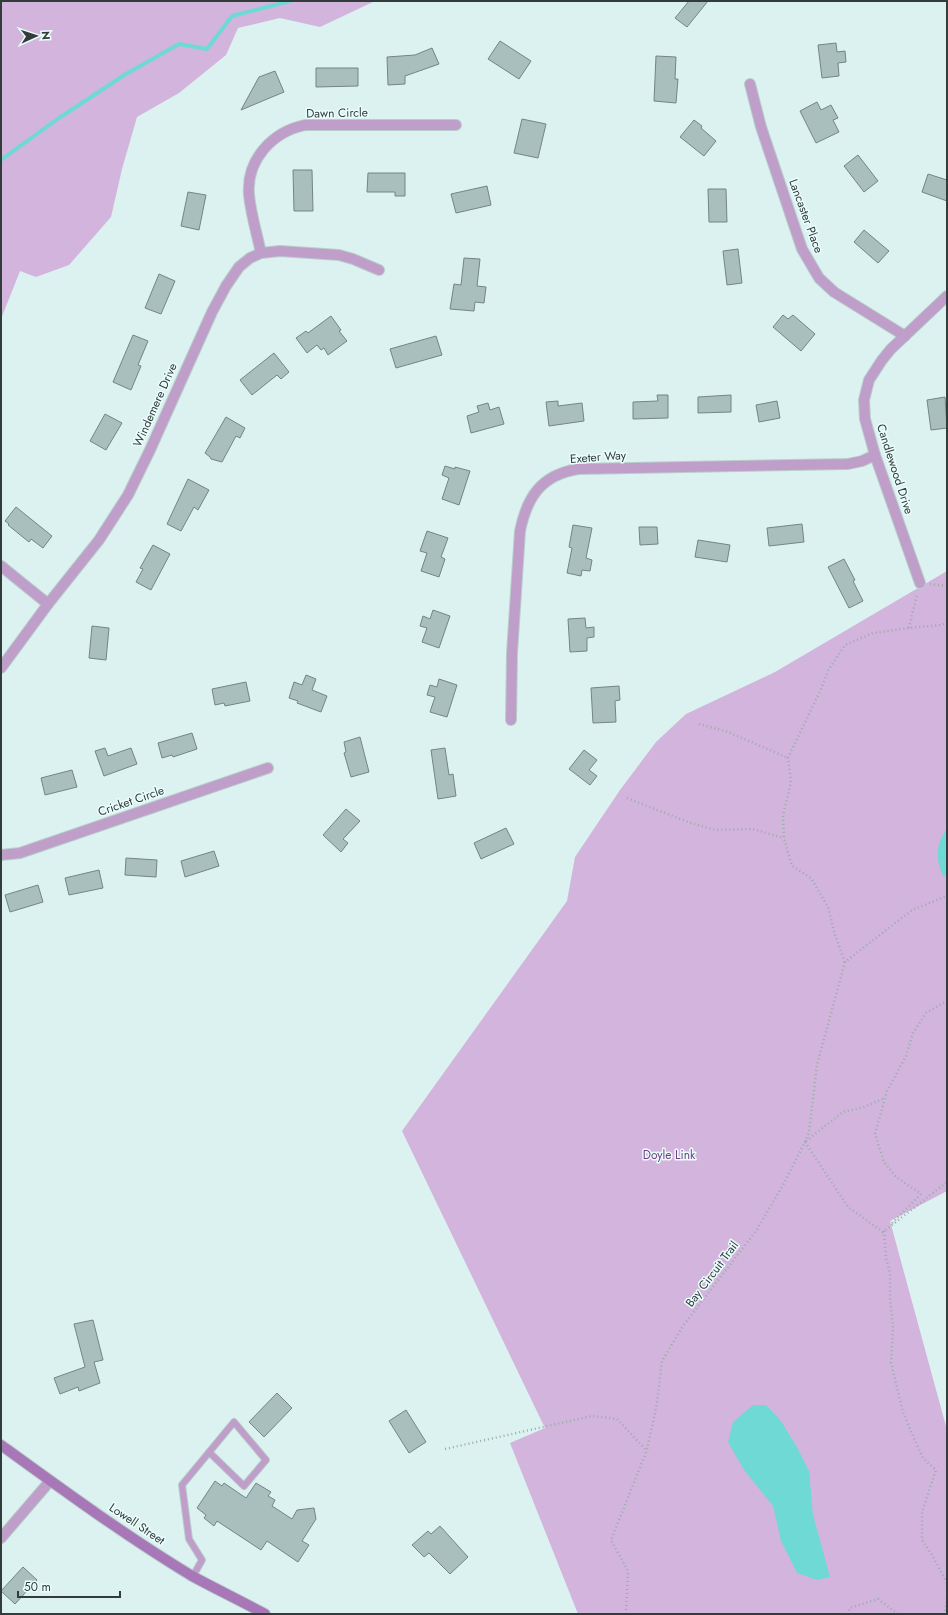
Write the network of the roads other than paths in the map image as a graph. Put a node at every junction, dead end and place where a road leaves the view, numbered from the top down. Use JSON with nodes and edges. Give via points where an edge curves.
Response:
{"nodes":[{"id":1,"x":750,"y":84,"type":"dead end"},
{"id":2,"x":456,"y":125,"type":"dead end"},
{"id":3,"x":261,"y":253,"type":"junction"},
{"id":4,"x":378,"y":270,"type":"dead end"},
{"id":5,"x":947,"y":296,"type":"edge"},
{"id":6,"x":905,"y":336,"type":"junction"},
{"id":7,"x":874,"y":455,"type":"junction"},
{"id":8,"x":1,"y":566,"type":"edge"},
{"id":9,"x":920,"y":583,"type":"road end"},
{"id":10,"x":48,"y":604,"type":"junction"},
{"id":11,"x":1,"y":668,"type":"edge"},
{"id":12,"x":512,"y":720,"type":"dead end"},
{"id":13,"x":268,"y":768,"type":"dead end"},
{"id":14,"x":1,"y":855,"type":"edge"},
{"id":15,"x":1,"y":1445,"type":"edge"},
{"id":16,"x":209,"y":1452,"type":"junction"},
{"id":17,"x":50,"y":1481,"type":"junction"},
{"id":18,"x":1,"y":1538,"type":"edge"},
{"id":19,"x":193,"y":1576,"type":"junction"},
{"id":20,"x":265,"y":1614,"type":"edge"}],
"edges":[{"from":1,"to":6,"type":"street","name":"Lancaster Place","via":[[761,127],[802,249],[818,278],[834,292]]},
{"from":2,"to":3,"type":"street","name":"Dawn Circle","via":[[310,125],[296,127],[278,135],[258,157],[249,184],[250,204]]},
{"from":3,"to":4,"type":"street","name":"Windemere Drive","via":[[280,251],[339,255]]},
{"from":3,"to":10,"type":"street","name":"Windemere Drive","via":[[244,262],[226,286],[128,495],[99,540]]},
{"from":5,"to":6,"type":"street","name":"Candlewood Drive"},
{"from":6,"to":7,"type":"street","name":"Candlewood Drive","via":[[882,360],[866,391],[865,419]]},
{"from":7,"to":9,"type":"street","name":"Candlewood Drive"},
{"from":7,"to":12,"type":"street","name":"Exeter Way","via":[[848,464],[578,469],[558,474],[547,481],[530,499],[520,531],[512,653]]},
{"from":8,"to":10,"type":"street"},
{"from":10,"to":11,"type":"street","name":"Windemere Drive"},
{"from":13,"to":14,"type":"street","name":"Cricket Circle","via":[[20,853]]},
{"from":15,"to":17,"type":"main road","name":"Lowell Street"},
{"from":16,"to":16,"type":"lane","via":[[234,1422],[266,1460],[244,1486]]},
{"from":16,"to":19,"type":"lane","via":[[182,1485],[189,1539],[202,1560]]},
{"from":17,"to":18,"type":"street"},
{"from":17,"to":19,"type":"main road","name":"Lowell Street"},
{"from":19,"to":20,"type":"main road","name":"Lowell Street"}]}
